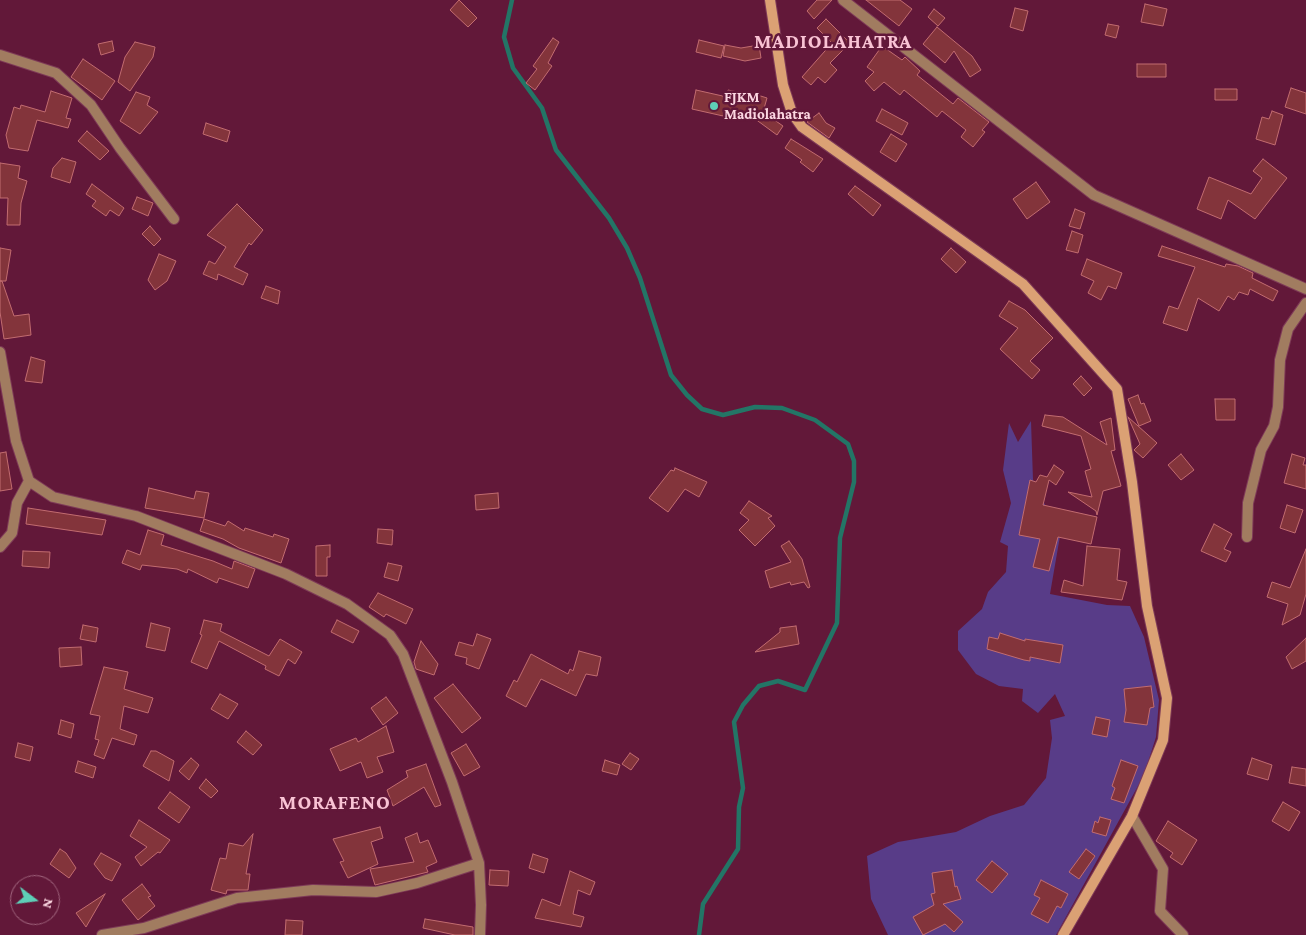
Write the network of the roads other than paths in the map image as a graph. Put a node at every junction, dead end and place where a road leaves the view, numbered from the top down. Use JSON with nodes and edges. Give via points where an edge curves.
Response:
{"nodes":[{"id":1,"x":770,"y":0,"type":"edge"},
{"id":2,"x":843,"y":0,"type":"edge"},
{"id":3,"x":0,"y":55,"type":"edge"},
{"id":4,"x":174,"y":219,"type":"dead end"},
{"id":5,"x":1306,"y":289,"type":"edge"},
{"id":6,"x":1306,"y":303,"type":"edge"},
{"id":7,"x":0,"y":352,"type":"edge"},
{"id":8,"x":29,"y":481,"type":"junction"},
{"id":9,"x":1247,"y":537,"type":"dead end"},
{"id":10,"x":0,"y":547,"type":"edge"},
{"id":11,"x":1132,"y":816,"type":"junction"},
{"id":12,"x":479,"y":863,"type":"junction"},
{"id":13,"x":102,"y":935,"type":"edge"},
{"id":14,"x":480,"y":935,"type":"edge"},
{"id":15,"x":1063,"y":935,"type":"edge"},
{"id":16,"x":1183,"y":935,"type":"edge"}],
"edges":[{"from":1,"to":11,"type":"street","via":[[783,85],[792,113],[802,127],[1023,284],[1117,389],[1147,606],[1167,698],[1163,740]]},
{"from":2,"to":5,"type":"street","via":[[1094,195]]},
{"from":3,"to":4,"type":"street","via":[[56,73],[91,105]]},
{"from":6,"to":9,"type":"street","via":[[1288,329],[1280,360],[1278,407],[1274,426],[1261,450],[1248,503]]},
{"from":7,"to":8,"type":"street","via":[[16,441]]},
{"from":8,"to":10,"type":"street","via":[[17,503],[12,532]]},
{"from":8,"to":12,"type":"street","via":[[53,497],[136,516],[286,574],[347,604],[390,635],[406,662]]},
{"from":11,"to":15,"type":"street"},
{"from":11,"to":16,"type":"street","via":[[1163,869],[1160,911]]},
{"from":12,"to":13,"type":"street","via":[[376,892],[313,890],[237,898],[144,928]]},
{"from":12,"to":14,"type":"street"}]}
